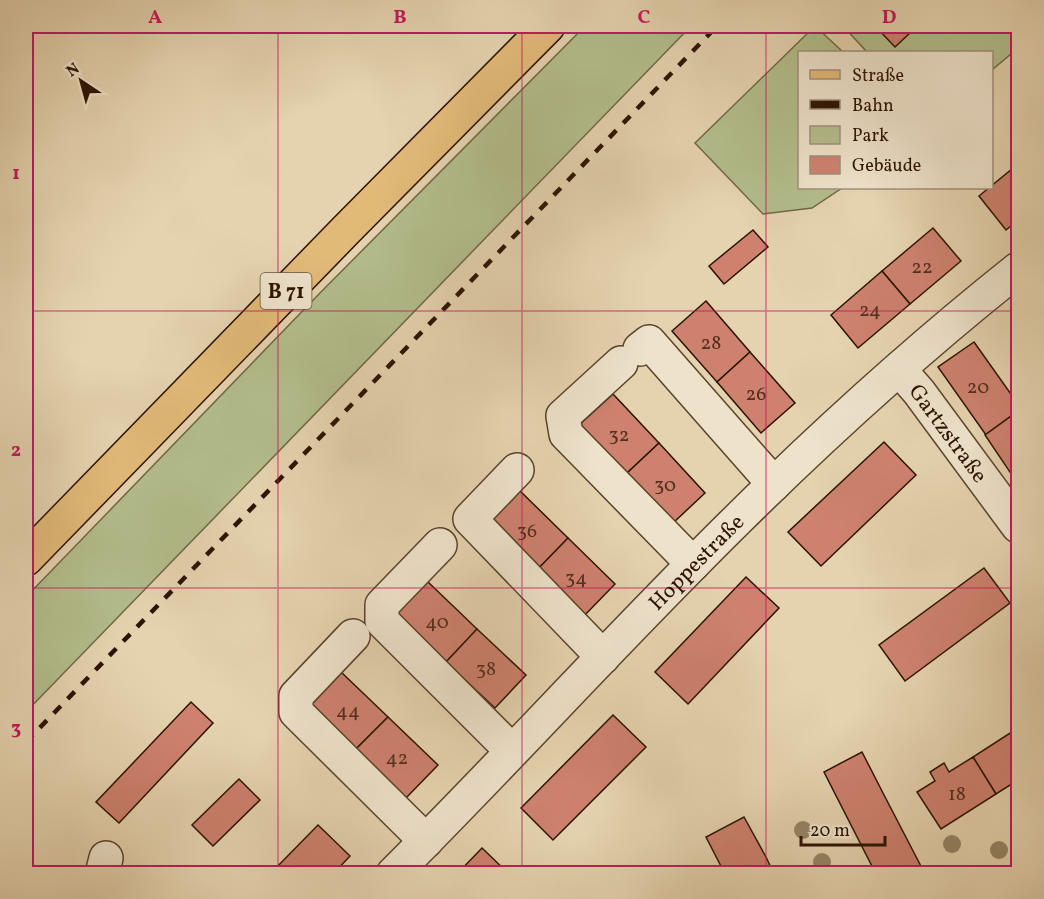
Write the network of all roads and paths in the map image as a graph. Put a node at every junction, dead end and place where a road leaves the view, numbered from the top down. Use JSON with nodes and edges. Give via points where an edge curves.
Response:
{"nodes":[{"id":1,"x":548,"y":26,"type":"edge"},
{"id":2,"x":1018,"y":269,"type":"edge"},
{"id":3,"x":899,"y":369,"type":"junction"},
{"id":4,"x":517,"y":470,"type":"dead end"},
{"id":5,"x":774,"y":484,"type":"junction"},
{"id":6,"x":1018,"y":526,"type":"edge"},
{"id":7,"x":440,"y":545,"type":"dead end"},
{"id":8,"x":26,"y":559,"type":"edge"},
{"id":9,"x":693,"y":564,"type":"junction"},
{"id":10,"x":353,"y":636,"type":"dead end"},
{"id":11,"x":603,"y":657,"type":"junction"},
{"id":12,"x":512,"y":752,"type":"junction"},
{"id":13,"x":426,"y":841,"type":"junction"},
{"id":14,"x":393,"y":873,"type":"edge"}],
"edges":[{"from":1,"to":8,"type":"main road","number":"B 71"},
{"from":2,"to":3,"type":"street","name":"Hoppestraße"},
{"from":3,"to":5,"type":"street","name":"Hoppestraße"},
{"from":3,"to":6,"type":"street","name":"Gartzstraße"},
{"from":4,"to":11,"type":"street","via":[[470,519]]},
{"from":5,"to":9,"type":"street","name":"Hoppestraße"},
{"from":5,"to":9,"type":"street","via":[[649,342],[563,416],[566,434]]},
{"from":7,"to":12,"type":"street","via":[[382,605],[382,621]]},
{"from":9,"to":11,"type":"street","name":"Hoppestraße"},
{"from":10,"to":13,"type":"street","via":[[296,696],[296,712]]},
{"from":11,"to":12,"type":"street","name":"Hoppestraße"},
{"from":12,"to":13,"type":"street","name":"Hoppestraße"},
{"from":13,"to":14,"type":"street","name":"Hoppestraße"}]}
